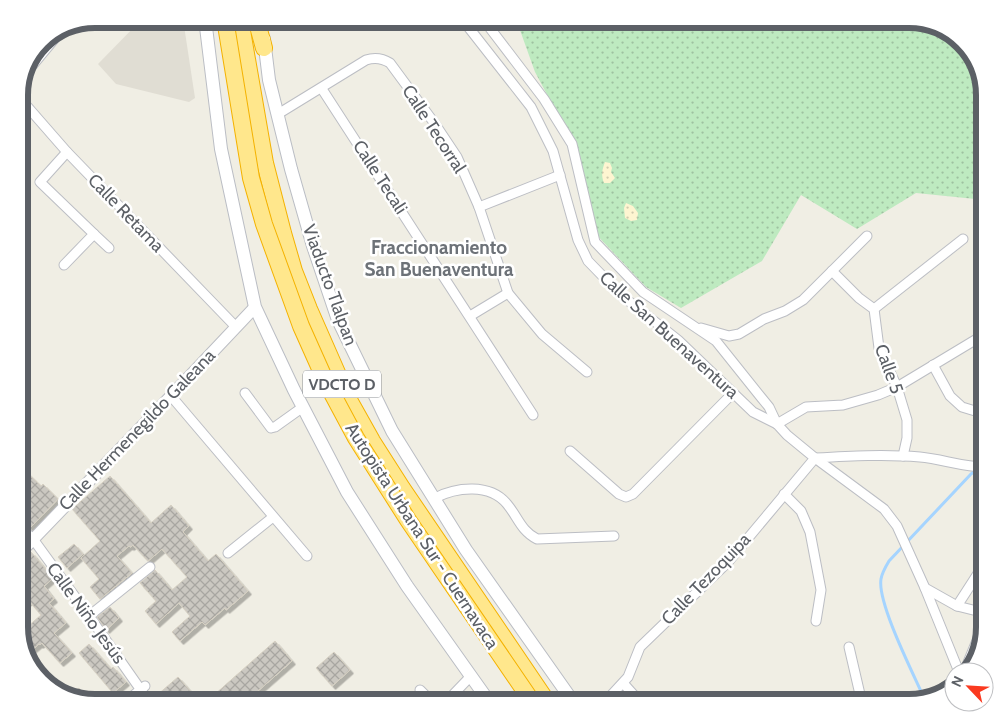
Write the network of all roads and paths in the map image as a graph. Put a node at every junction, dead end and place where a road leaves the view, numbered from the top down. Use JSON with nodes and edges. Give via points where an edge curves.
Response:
{"nodes":[{"id":1,"x":206,"y":28,"type":"edge"},
{"id":2,"x":225,"y":28,"type":"edge"},
{"id":3,"x":226,"y":28,"type":"edge"},
{"id":4,"x":240,"y":28,"type":"edge"},
{"id":5,"x":240,"y":28,"type":"edge"},
{"id":6,"x":258,"y":28,"type":"edge"},
{"id":7,"x":263,"y":28,"type":"edge"},
{"id":8,"x":469,"y":28,"type":"edge"},
{"id":9,"x":490,"y":28,"type":"edge"},
{"id":10,"x":50,"y":44,"type":"edge"},
{"id":11,"x":264,"y":48,"type":"junction"},
{"id":12,"x":38,"y":59,"type":"edge"},
{"id":13,"x":322,"y":89,"type":"junction"},
{"id":14,"x":28,"y":107,"type":"edge"},
{"id":15,"x":278,"y":114,"type":"junction"},
{"id":16,"x":67,"y":152,"type":"junction"},
{"id":17,"x":560,"y":175,"type":"junction"},
{"id":18,"x":480,"y":208,"type":"junction"},
{"id":19,"x":94,"y":234,"type":"junction"},
{"id":20,"x":867,"y":236,"type":"dead end"},
{"id":21,"x":963,"y":239,"type":"dead end"},
{"id":22,"x":109,"y":248,"type":"dead end"},
{"id":23,"x":64,"y":265,"type":"dead end"},
{"id":24,"x":832,"y":271,"type":"junction"},
{"id":25,"x":508,"y":293,"type":"junction"},
{"id":26,"x":255,"y":307,"type":"junction"},
{"id":27,"x":874,"y":309,"type":"junction"},
{"id":28,"x":470,"y":316,"type":"junction"},
{"id":29,"x":691,"y":325,"type":"junction"},
{"id":30,"x":236,"y":327,"type":"junction"},
{"id":31,"x":976,"y":340,"type":"edge"},
{"id":32,"x":933,"y":366,"type":"junction"},
{"id":33,"x":587,"y":372,"type":"dead end"},
{"id":34,"x":897,"y":387,"type":"junction"},
{"id":35,"x":245,"y":393,"type":"dead end"},
{"id":36,"x":734,"y":393,"type":"junction"},
{"id":37,"x":171,"y":396,"type":"junction"},
{"id":38,"x":303,"y":407,"type":"junction"},
{"id":39,"x":976,"y":411,"type":"edge"},
{"id":40,"x":534,"y":415,"type":"dead end"},
{"id":41,"x":777,"y":424,"type":"junction"},
{"id":42,"x":570,"y":451,"type":"dead end"},
{"id":43,"x":903,"y":456,"type":"junction"},
{"id":44,"x":815,"y":458,"type":"junction"},
{"id":45,"x":976,"y":467,"type":"edge"},
{"id":46,"x":784,"y":494,"type":"junction"},
{"id":47,"x":434,"y":498,"type":"junction"},
{"id":48,"x":273,"y":517,"type":"junction"},
{"id":49,"x":28,"y":534,"type":"edge"},
{"id":50,"x":614,"y":536,"type":"dead end"},
{"id":51,"x":33,"y":539,"type":"junction"},
{"id":52,"x":28,"y":544,"type":"edge"},
{"id":53,"x":228,"y":553,"type":"dead end"},
{"id":54,"x":306,"y":556,"type":"dead end"},
{"id":55,"x":150,"y":566,"type":"dead end"},
{"id":56,"x":976,"y":577,"type":"edge"},
{"id":57,"x":925,"y":588,"type":"junction"},
{"id":58,"x":957,"y":606,"type":"junction"},
{"id":59,"x":976,"y":611,"type":"edge"},
{"id":60,"x":89,"y":616,"type":"junction"},
{"id":61,"x":816,"y":621,"type":"dead end"},
{"id":62,"x":849,"y":647,"type":"dead end"},
{"id":63,"x":955,"y":662,"type":"edge"},
{"id":64,"x":470,"y":677,"type":"junction"},
{"id":65,"x":623,"y":683,"type":"junction"},
{"id":66,"x":143,"y":688,"type":"junction"},
{"id":67,"x":420,"y":690,"type":"dead end"},
{"id":68,"x":135,"y":694,"type":"edge"},
{"id":69,"x":146,"y":694,"type":"edge"},
{"id":70,"x":424,"y":694,"type":"edge"},
{"id":71,"x":454,"y":694,"type":"edge"},
{"id":72,"x":483,"y":694,"type":"edge"},
{"id":73,"x":522,"y":694,"type":"edge"},
{"id":74,"x":527,"y":694,"type":"edge"},
{"id":75,"x":535,"y":694,"type":"edge"},
{"id":76,"x":542,"y":694,"type":"edge"},
{"id":77,"x":568,"y":694,"type":"edge"},
{"id":78,"x":613,"y":694,"type":"edge"},
{"id":79,"x":633,"y":694,"type":"edge"},
{"id":80,"x":860,"y":694,"type":"edge"}],
"edges":[{"from":1,"to":26,"type":"main road","via":[[221,149]]},
{"from":2,"to":73,"type":"highway","number":"VDCTO D","via":[[261,225],[293,321],[352,440],[389,501]]},
{"from":3,"to":74,"type":"highway","name":"Autopista Urbana Sur - Cuernavaca","bridge":true,"via":[[251,178],[300,326],[356,438]]},
{"from":4,"to":75,"type":"highway","name":"Autopista Urbana Sur - Cuernavaca","via":[[265,181],[291,273],[314,333],[364,437]]},
{"from":5,"to":76,"type":"highway","name":"Viaducto Tlalpan","number":"VDCTO D","via":[[266,163],[289,252],[309,309],[349,400],[402,488]]},
{"from":6,"to":11,"type":"highway"},
{"from":7,"to":11,"type":"main road","name":"Viaducto Tlalpan"},
{"from":8,"to":17,"type":"street","name":"Calle San Buenaventura","via":[[531,107],[553,151]]},
{"from":9,"to":29,"type":"street","name":"Calle San Buenaventura","via":[[544,99],[572,144],[594,242],[643,292]]},
{"from":10,"to":12,"type":"street"},
{"from":11,"to":15,"type":"main road","name":"Viaducto Tlalpan"},
{"from":13,"to":15,"type":"street"},
{"from":13,"to":18,"type":"street","name":"Calle Tecorral","via":[[366,60],[374,58],[390,63],[457,157]]},
{"from":13,"to":28,"type":"street","name":"Calle Tecali"},
{"from":14,"to":16,"type":"street","name":"Calle Retama"},
{"from":15,"to":47,"type":"main road","name":"Viaducto Tlalpan","via":[[293,178],[338,320],[392,431]]},
{"from":16,"to":19,"type":"street","via":[[40,182]]},
{"from":16,"to":30,"type":"street","name":"Calle Retama"},
{"from":17,"to":18,"type":"street"},
{"from":17,"to":36,"type":"street","name":"Calle San Buenaventura","via":[[578,240],[588,261],[621,296],[678,340]]},
{"from":18,"to":25,"type":"street","name":"Calle Tecorral"},
{"from":19,"to":22,"type":"street"},
{"from":19,"to":23,"type":"street"},
{"from":20,"to":24,"type":"street"},
{"from":21,"to":27,"type":"street"},
{"from":24,"to":27,"type":"street","via":[[858,298]]},
{"from":24,"to":29,"type":"street","via":[[802,300],[739,334],[729,336]]},
{"from":25,"to":28,"type":"street"},
{"from":25,"to":33,"type":"street","via":[[542,334]]},
{"from":26,"to":30,"type":"street","name":"Calle Hermenegildo Galeana"},
{"from":26,"to":38,"type":"main road"},
{"from":27,"to":34,"type":"street","name":"Calle 5","via":[[879,348]]},
{"from":28,"to":40,"type":"street","name":"Calle Tecali"},
{"from":29,"to":41,"type":"street","name":"Calle San Buenaventura","via":[[716,341],[769,407]]},
{"from":30,"to":37,"type":"street","name":"Calle Hermenegildo Galeana"},
{"from":31,"to":32,"type":"street"},
{"from":32,"to":34,"type":"street"},
{"from":32,"to":39,"type":"street","via":[[950,396],[962,407]]},
{"from":34,"to":41,"type":"street","via":[[878,396],[843,405],[806,407]]},
{"from":34,"to":43,"type":"street","name":"Calle 5","via":[[907,420]]},
{"from":35,"to":38,"type":"street","via":[[271,428]]},
{"from":36,"to":41,"type":"street","name":"Calle San Buenaventura","via":[[753,412]]},
{"from":36,"to":42,"type":"street","via":[[633,494],[626,497]]},
{"from":37,"to":48,"type":"street"},
{"from":37,"to":51,"type":"street","name":"Calle Hermenegildo Galeana"},
{"from":38,"to":64,"type":"main road","via":[[347,492],[406,586]]},
{"from":41,"to":44,"type":"street","name":"Calle San Buenaventura"},
{"from":43,"to":44,"type":"street"},
{"from":43,"to":45,"type":"street"},
{"from":44,"to":46,"type":"street","name":"Calle Tezoquipa"},
{"from":44,"to":57,"type":"street","name":"Calle San Buenaventura","via":[[884,509],[897,526]]},
{"from":46,"to":61,"type":"street","via":[[801,511],[810,532],[820,590]]},
{"from":46,"to":65,"type":"street","name":"Calle Tezoquipa","via":[[728,562],[640,647]]},
{"from":47,"to":50,"type":"street","via":[[463,489],[490,492],[506,502],[528,534],[537,539]]},
{"from":47,"to":77,"type":"main road","name":"Viaducto Tlalpan","via":[[466,550]]},
{"from":48,"to":53,"type":"street"},
{"from":48,"to":54,"type":"street"},
{"from":49,"to":51,"type":"street","name":"Calle Niño Jesús"},
{"from":51,"to":52,"type":"street","name":"Calle Hermenegildo Galeana"},
{"from":51,"to":60,"type":"street","name":"Calle Niño Jesús"},
{"from":55,"to":60,"type":"street"},
{"from":56,"to":58,"type":"street"},
{"from":57,"to":58,"type":"street"},
{"from":57,"to":63,"type":"street"},
{"from":58,"to":59,"type":"street"},
{"from":60,"to":66,"type":"street","name":"Calle Niño Jesús"},
{"from":62,"to":80,"type":"street"},
{"from":64,"to":71,"type":"street"},
{"from":64,"to":72,"type":"main road"},
{"from":65,"to":78,"type":"street","name":"Calle Tezoquipa"},
{"from":65,"to":79,"type":"street"},
{"from":66,"to":68,"type":"street"},
{"from":66,"to":69,"type":"street","name":"Calle Niño Jesús"},
{"from":67,"to":70,"type":"street"}]}
